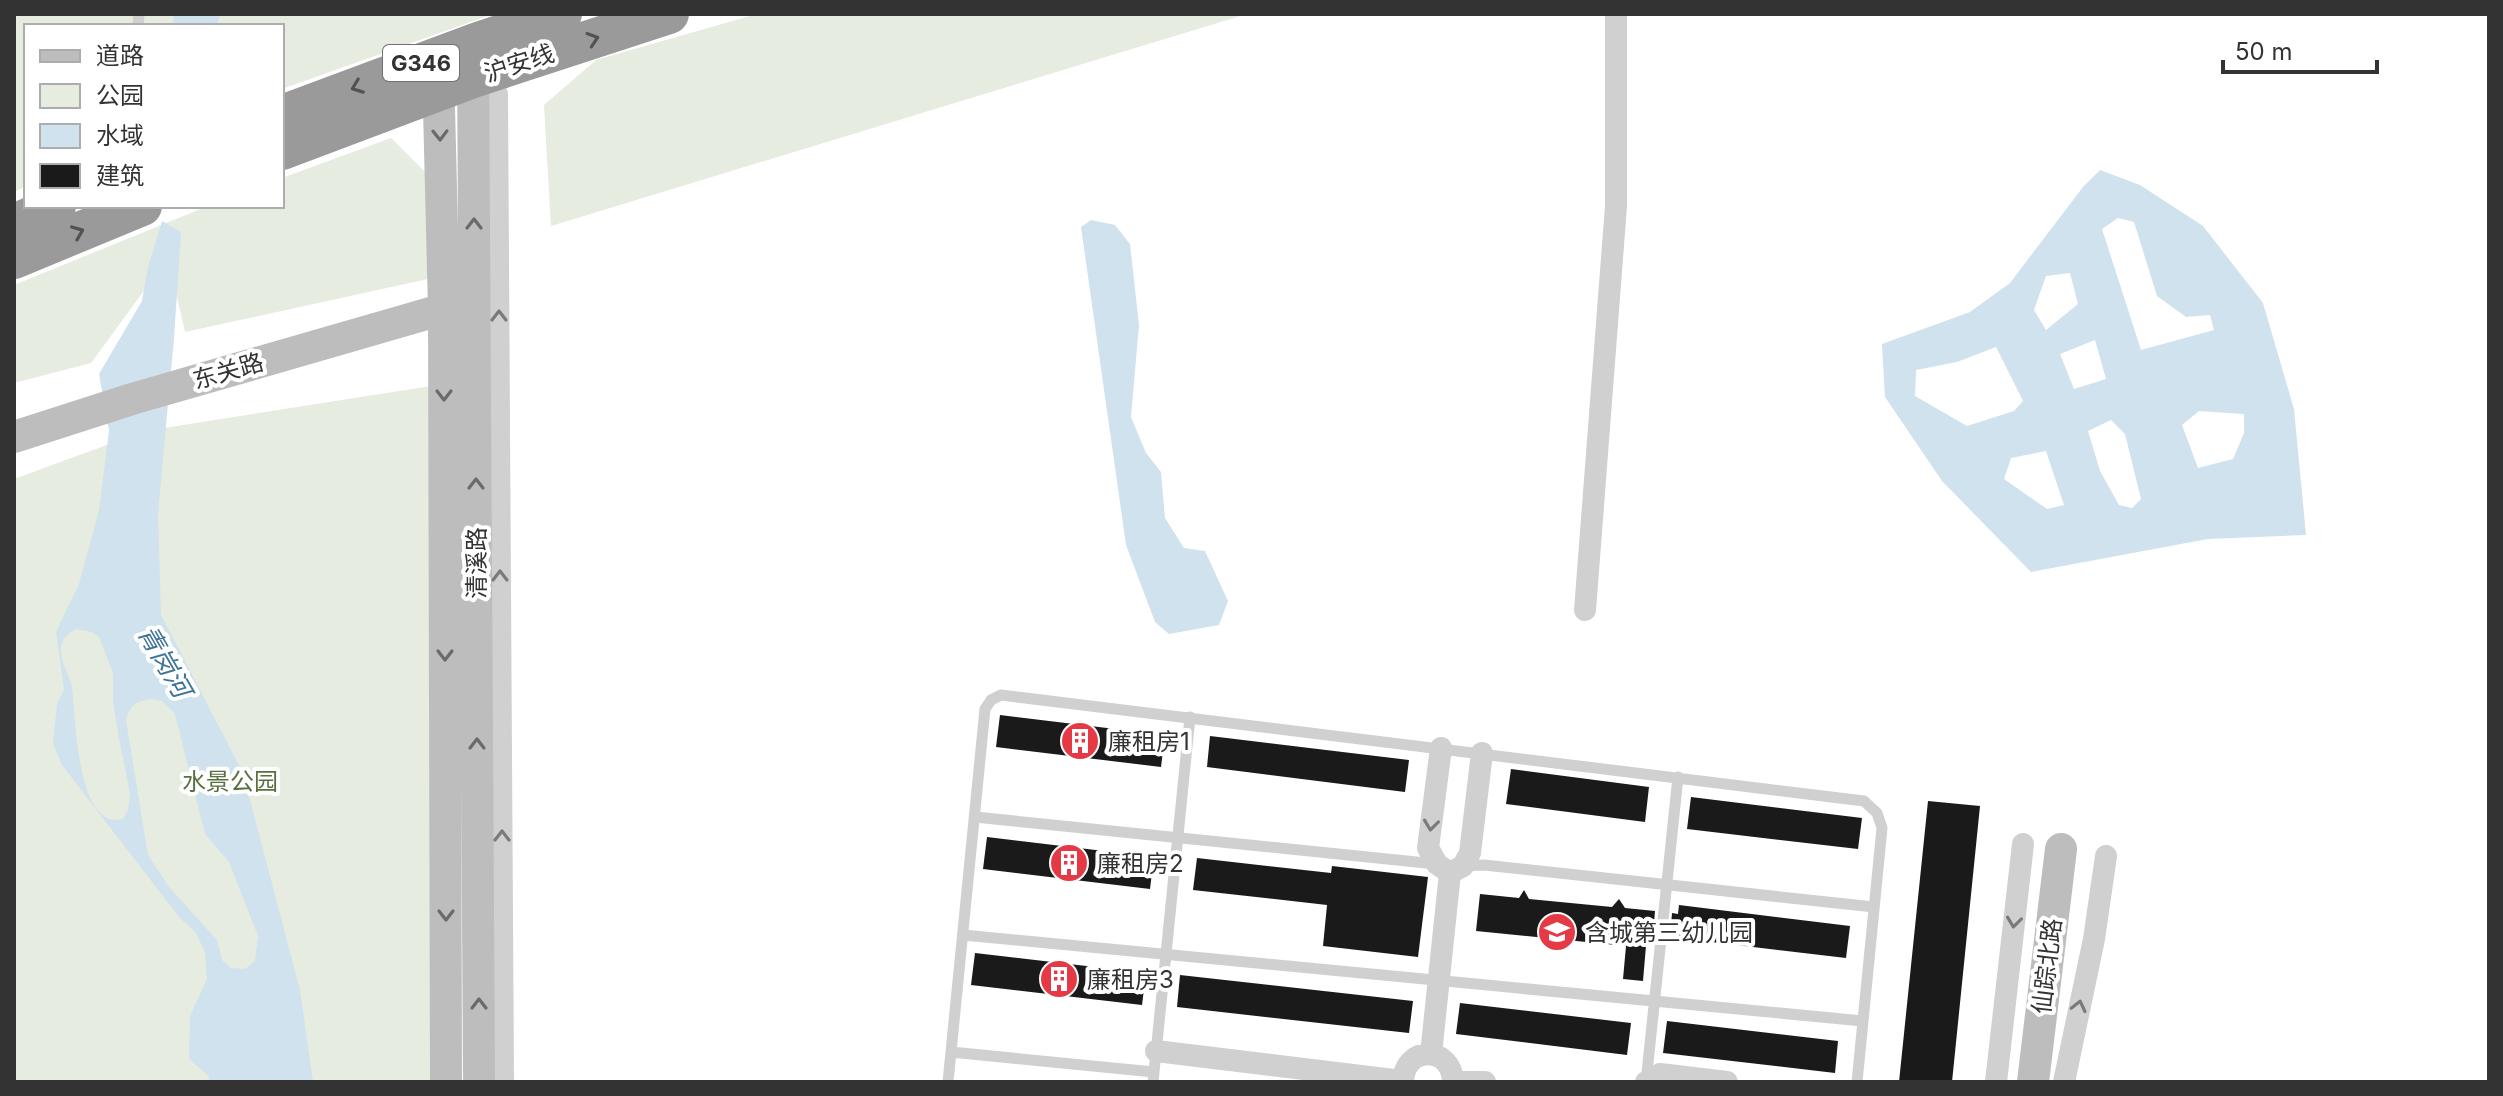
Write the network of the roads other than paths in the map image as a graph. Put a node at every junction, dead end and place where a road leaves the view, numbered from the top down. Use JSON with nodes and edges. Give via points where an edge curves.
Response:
{"nodes":[{"id":1,"x":562,"y":14,"type":"edge"},
{"id":2,"x":669,"y":14,"type":"edge"},
{"id":3,"x":1616,"y":14,"type":"edge"},
{"id":4,"x":464,"y":73,"type":"junction"},
{"id":5,"x":284,"y":115,"type":"edge"},
{"id":6,"x":284,"y":149,"type":"edge"},
{"id":7,"x":51,"y":208,"type":"edge"},
{"id":8,"x":137,"y":208,"type":"edge"},
{"id":9,"x":14,"y":224,"type":"edge"},
{"id":10,"x":14,"y":259,"type":"edge"},
{"id":11,"x":444,"y":309,"type":"junction"},
{"id":12,"x":14,"y":437,"type":"edge"},
{"id":13,"x":1585,"y":610,"type":"dead end"},
{"id":14,"x":1190,"y":717,"type":"junction"},
{"id":15,"x":1441,"y":748,"type":"junction"},
{"id":16,"x":1482,"y":753,"type":"junction"},
{"id":17,"x":1678,"y":777,"type":"junction"},
{"id":18,"x":975,"y":817,"type":"junction"},
{"id":19,"x":1177,"y":837,"type":"junction"},
{"id":20,"x":2023,"y":844,"type":"dead end"},
{"id":21,"x":2061,"y":849,"type":"dead end"},
{"id":22,"x":2106,"y":856,"type":"dead end"},
{"id":23,"x":1450,"y":868,"type":"junction"},
{"id":24,"x":1667,"y":885,"type":"junction"},
{"id":25,"x":1874,"y":907,"type":"junction"},
{"id":26,"x":963,"y":935,"type":"junction"},
{"id":27,"x":1165,"y":954,"type":"junction"},
{"id":28,"x":1439,"y":981,"type":"junction"},
{"id":29,"x":1655,"y":1002,"type":"junction"},
{"id":30,"x":1863,"y":1021,"type":"junction"},
{"id":31,"x":951,"y":1052,"type":"junction"},
{"id":32,"x":1431,"y":1054,"type":"junction"},
{"id":33,"x":1154,"y":1068,"type":"edge"},
{"id":34,"x":1402,"y":1081,"type":"edge"},
{"id":35,"x":446,"y":1082,"type":"edge"},
{"id":36,"x":479,"y":1082,"type":"edge"},
{"id":37,"x":503,"y":1082,"type":"edge"},
{"id":38,"x":948,"y":1082,"type":"edge"},
{"id":39,"x":1455,"y":1082,"type":"edge"},
{"id":40,"x":1485,"y":1082,"type":"edge"},
{"id":41,"x":1646,"y":1082,"type":"edge"},
{"id":42,"x":1727,"y":1082,"type":"edge"},
{"id":43,"x":1857,"y":1082,"type":"edge"},
{"id":44,"x":1996,"y":1082,"type":"edge"},
{"id":45,"x":2033,"y":1082,"type":"edge"},
{"id":46,"x":2064,"y":1082,"type":"edge"}],
"edges":[{"from":1,"to":4,"type":"highway","name":"沪安线","number":"G346"},
{"from":4,"to":2,"type":"highway","name":"沪安线","number":"G346","one_way":true},
{"from":3,"to":13,"type":"street","via":[[1616,206]]},
{"from":4,"to":5,"type":"highway","name":"沪安线","number":"G346","one_way":true},
{"from":4,"to":6,"type":"highway","name":"沪安线","number":"G346"},
{"from":4,"to":11,"type":"main road","name":"清溪路","one_way":true},
{"from":36,"to":4,"type":"main road","name":"清溪路","one_way":true},
{"from":37,"to":4,"type":"street","one_way":true},
{"from":7,"to":9,"type":"highway"},
{"from":10,"to":8,"type":"highway","one_way":true},
{"from":11,"to":12,"type":"main road","name":"东关路"},
{"from":11,"to":35,"type":"main road","name":"清溪路","one_way":true},
{"from":14,"to":15,"type":"lane"},
{"from":14,"to":18,"type":"lane","via":[[1001,695],[985,709]]},
{"from":14,"to":19,"type":"lane"},
{"from":15,"to":16,"type":"lane"},
{"from":15,"to":23,"type":"street","one_way":true,"via":[[1428,848]]},
{"from":16,"to":17,"type":"lane"},
{"from":16,"to":23,"type":"street","via":[[1470,853]]},
{"from":17,"to":24,"type":"lane"},
{"from":17,"to":25,"type":"lane","via":[[1864,801],[1877,813],[1882,828]]},
{"from":18,"to":19,"type":"lane"},
{"from":18,"to":26,"type":"lane"},
{"from":19,"to":23,"type":"lane"},
{"from":19,"to":27,"type":"lane"},
{"from":20,"to":44,"type":"street","one_way":true},
{"from":21,"to":45,"type":"main road","name":"仙踪北路"},
{"from":46,"to":22,"type":"street","one_way":true},
{"from":23,"to":24,"type":"lane","via":[[1484,865]]},
{"from":23,"to":28,"type":"street"},
{"from":24,"to":25,"type":"lane"},
{"from":24,"to":29,"type":"lane"},
{"from":25,"to":30,"type":"lane"},
{"from":26,"to":27,"type":"lane"},
{"from":26,"to":31,"type":"lane"},
{"from":27,"to":28,"type":"lane"},
{"from":27,"to":33,"type":"lane"},
{"from":28,"to":29,"type":"lane"},
{"from":28,"to":32,"type":"street"},
{"from":29,"to":30,"type":"lane"},
{"from":29,"to":41,"type":"lane"},
{"from":30,"to":43,"type":"lane"},
{"from":31,"to":33,"type":"lane"},
{"from":31,"to":38,"type":"lane"},
{"from":32,"to":34,"type":"street","via":[[1414,1058]]},
{"from":32,"to":39,"type":"street","via":[[1445,1061]]},
{"from":33,"to":34,"type":"street"},
{"from":39,"to":40,"type":"street"},
{"from":41,"to":42,"type":"street","via":[[1660,1074]]}]}
